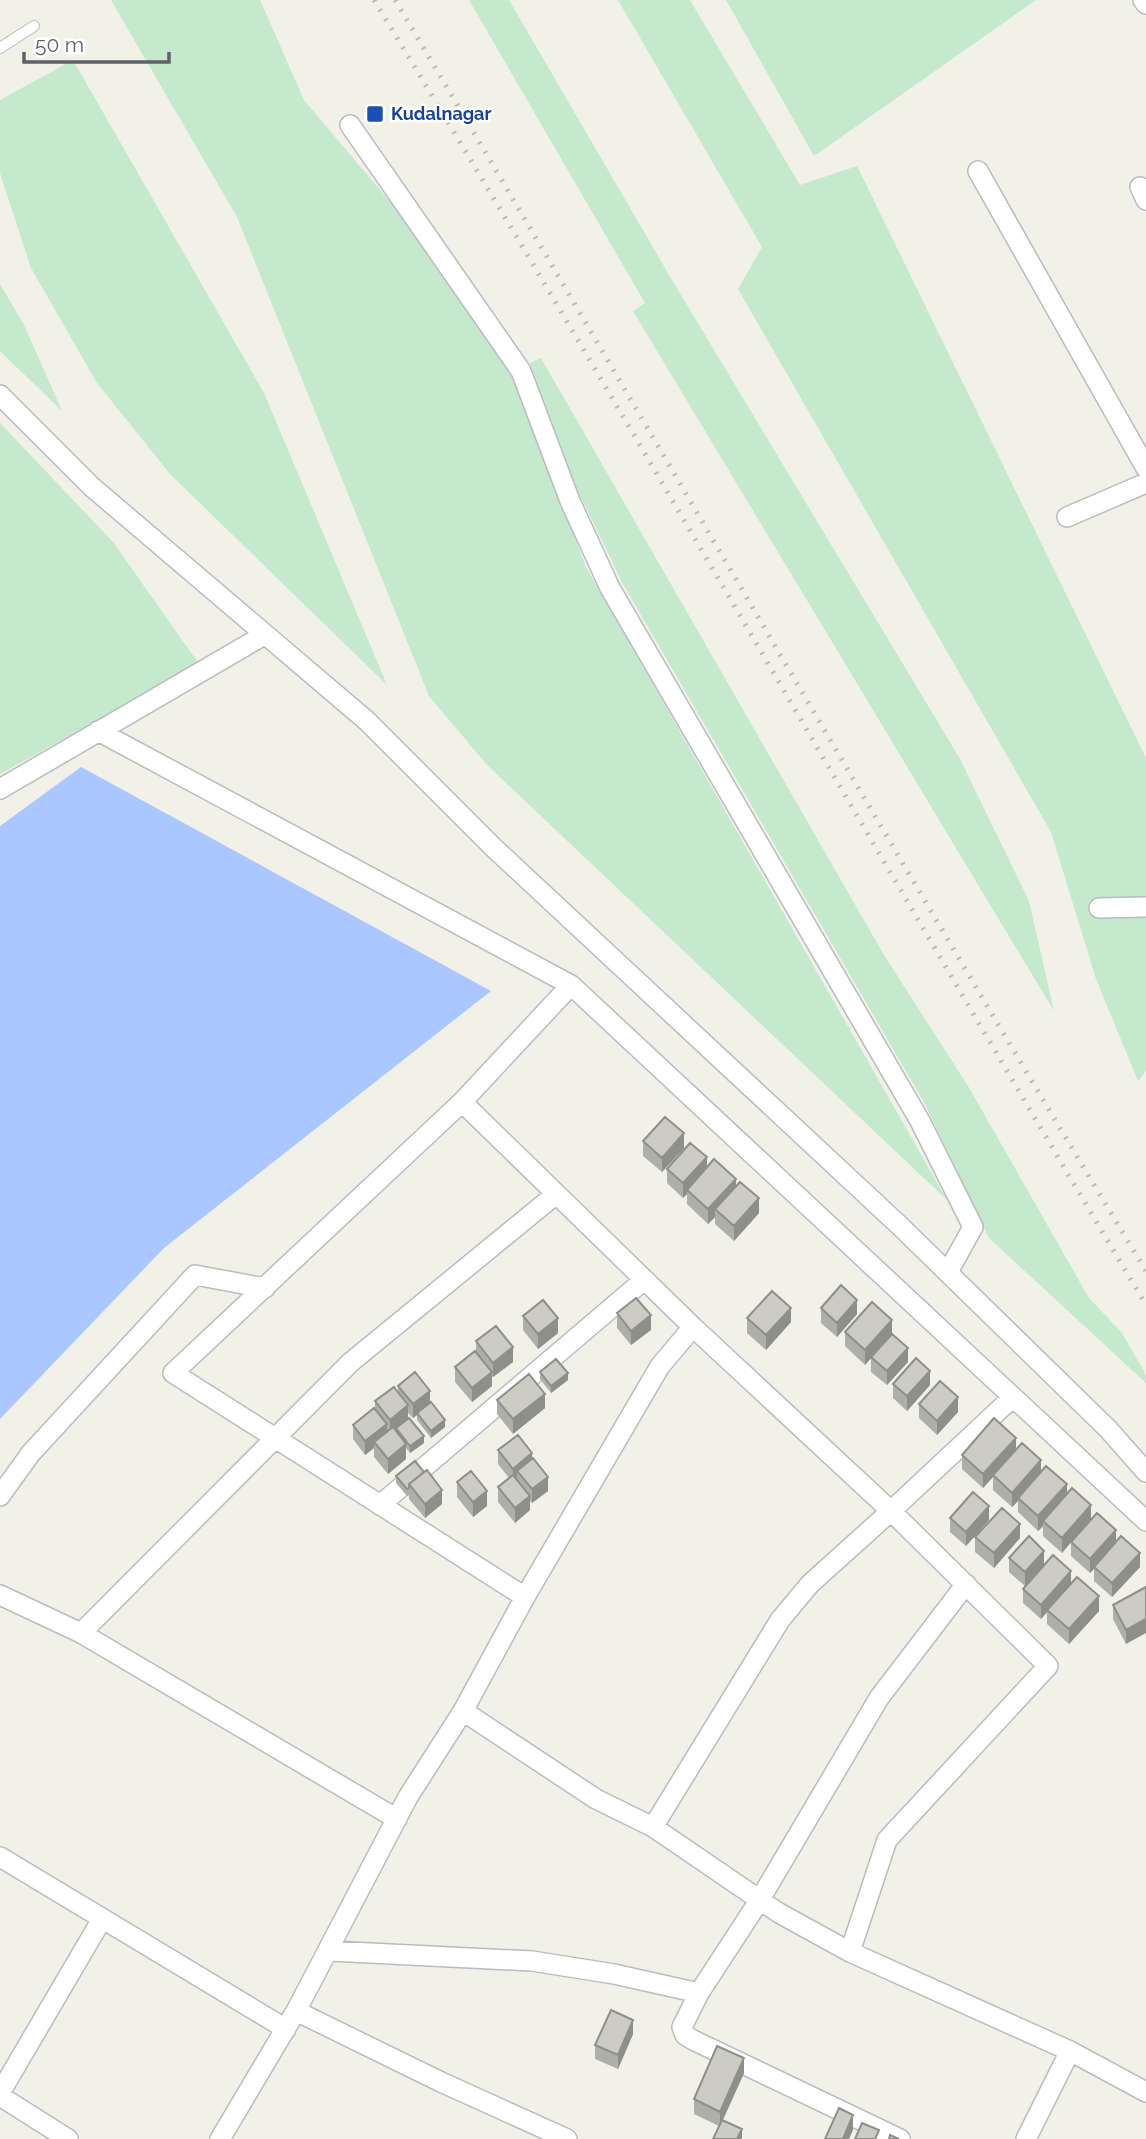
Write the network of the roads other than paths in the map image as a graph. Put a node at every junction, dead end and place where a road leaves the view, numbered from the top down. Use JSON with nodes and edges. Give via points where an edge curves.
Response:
{"nodes":[{"id":1,"x":34,"y":26,"type":"dead end"},
{"id":2,"x":0,"y":48,"type":"edge"},
{"id":3,"x":351,"y":125,"type":"dead end"},
{"id":4,"x":978,"y":171,"type":"dead end"},
{"id":5,"x":0,"y":395,"type":"edge"},
{"id":6,"x":1146,"y":468,"type":"edge"},
{"id":7,"x":1146,"y":482,"type":"edge"},
{"id":8,"x":1067,"y":517,"type":"dead end"},
{"id":9,"x":264,"y":635,"type":"junction"},
{"id":10,"x":98,"y":731,"type":"junction"},
{"id":11,"x":0,"y":789,"type":"edge"},
{"id":12,"x":1146,"y":907,"type":"edge"},
{"id":13,"x":1099,"y":908,"type":"dead end"},
{"id":14,"x":571,"y":985,"type":"junction"},
{"id":15,"x":462,"y":1102,"type":"junction"},
{"id":16,"x":555,"y":1195,"type":"junction"},
{"id":17,"x":948,"y":1272,"type":"junction"},
{"id":18,"x":644,"y":1280,"type":"junction"},
{"id":19,"x":265,"y":1288,"type":"junction"},
{"id":20,"x":692,"y":1327,"type":"junction"},
{"id":21,"x":1013,"y":1398,"type":"junction"},
{"id":22,"x":276,"y":1439,"type":"junction"},
{"id":23,"x":1146,"y":1472,"type":"edge"},
{"id":24,"x":0,"y":1496,"type":"edge"},
{"id":25,"x":380,"y":1505,"type":"junction"},
{"id":26,"x":891,"y":1511,"type":"junction"},
{"id":27,"x":1146,"y":1521,"type":"edge"},
{"id":28,"x":966,"y":1584,"type":"junction"},
{"id":29,"x":0,"y":1595,"type":"edge"},
{"id":30,"x":525,"y":1597,"type":"junction"},
{"id":31,"x":81,"y":1633,"type":"junction"},
{"id":32,"x":463,"y":1712,"type":"junction"},
{"id":33,"x":397,"y":1819,"type":"junction"},
{"id":34,"x":653,"y":1827,"type":"junction"},
{"id":35,"x":0,"y":1857,"type":"edge"},
{"id":36,"x":759,"y":1901,"type":"junction"},
{"id":37,"x":102,"y":1919,"type":"junction"},
{"id":38,"x":330,"y":1951,"type":"junction"},
{"id":39,"x":850,"y":1952,"type":"junction"},
{"id":40,"x":699,"y":1993,"type":"junction"},
{"id":41,"x":296,"y":2011,"type":"junction"},
{"id":42,"x":286,"y":2029,"type":"junction"},
{"id":43,"x":1070,"y":2051,"type":"junction"},
{"id":44,"x":1146,"y":2092,"type":"edge"},
{"id":45,"x":0,"y":2094,"type":"edge"},
{"id":46,"x":225,"y":2138,"type":"edge"},
{"id":47,"x":68,"y":2139,"type":"edge"},
{"id":48,"x":567,"y":2139,"type":"edge"},
{"id":49,"x":900,"y":2139,"type":"edge"},
{"id":50,"x":1026,"y":2139,"type":"edge"}],
"edges":[{"from":1,"to":2,"type":"lane"},
{"from":3,"to":17,"type":"street","via":[[521,371],[570,501],[610,588],[920,1121],[973,1227]]},
{"from":4,"to":6,"type":"street"},
{"from":5,"to":9,"type":"street","via":[[92,487]]},
{"from":7,"to":8,"type":"street"},
{"from":9,"to":10,"type":"street"},
{"from":9,"to":17,"type":"street","via":[[367,721],[494,848]]},
{"from":10,"to":11,"type":"street"},
{"from":10,"to":14,"type":"street"},
{"from":12,"to":13,"type":"street"},
{"from":14,"to":15,"type":"street"},
{"from":14,"to":21,"type":"street"},
{"from":15,"to":16,"type":"street"},
{"from":15,"to":19,"type":"street"},
{"from":16,"to":18,"type":"street"},
{"from":16,"to":22,"type":"street","via":[[351,1362]]},
{"from":17,"to":23,"type":"street"},
{"from":18,"to":20,"type":"street"},
{"from":18,"to":25,"type":"street"},
{"from":19,"to":22,"type":"street","via":[[173,1373]]},
{"from":19,"to":24,"type":"street","via":[[195,1275],[31,1453]]},
{"from":20,"to":26,"type":"street"},
{"from":20,"to":30,"type":"street","via":[[660,1366]]},
{"from":21,"to":26,"type":"street"},
{"from":21,"to":27,"type":"street"},
{"from":22,"to":25,"type":"street"},
{"from":22,"to":31,"type":"street"},
{"from":25,"to":30,"type":"street"},
{"from":26,"to":28,"type":"street"},
{"from":26,"to":34,"type":"street","via":[[810,1584],[780,1620]]},
{"from":28,"to":36,"type":"street","via":[[879,1698]]},
{"from":28,"to":39,"type":"street","via":[[1048,1666],[887,1840]]},
{"from":29,"to":31,"type":"street"},
{"from":30,"to":32,"type":"street"},
{"from":31,"to":33,"type":"street"},
{"from":32,"to":33,"type":"street"},
{"from":32,"to":34,"type":"street","via":[[596,1798]]},
{"from":33,"to":38,"type":"street"},
{"from":34,"to":36,"type":"street"},
{"from":35,"to":37,"type":"street"},
{"from":36,"to":39,"type":"street"},
{"from":36,"to":40,"type":"street"},
{"from":37,"to":42,"type":"street"},
{"from":37,"to":45,"type":"street"},
{"from":38,"to":40,"type":"street","via":[[532,1961]]},
{"from":38,"to":41,"type":"street"},
{"from":39,"to":43,"type":"street"},
{"from":40,"to":49,"type":"street","via":[[684,2018],[685,2035]]},
{"from":41,"to":42,"type":"street"},
{"from":41,"to":48,"type":"street"},
{"from":42,"to":46,"type":"street"},
{"from":43,"to":44,"type":"street"},
{"from":43,"to":50,"type":"street"},
{"from":45,"to":47,"type":"street"}]}
